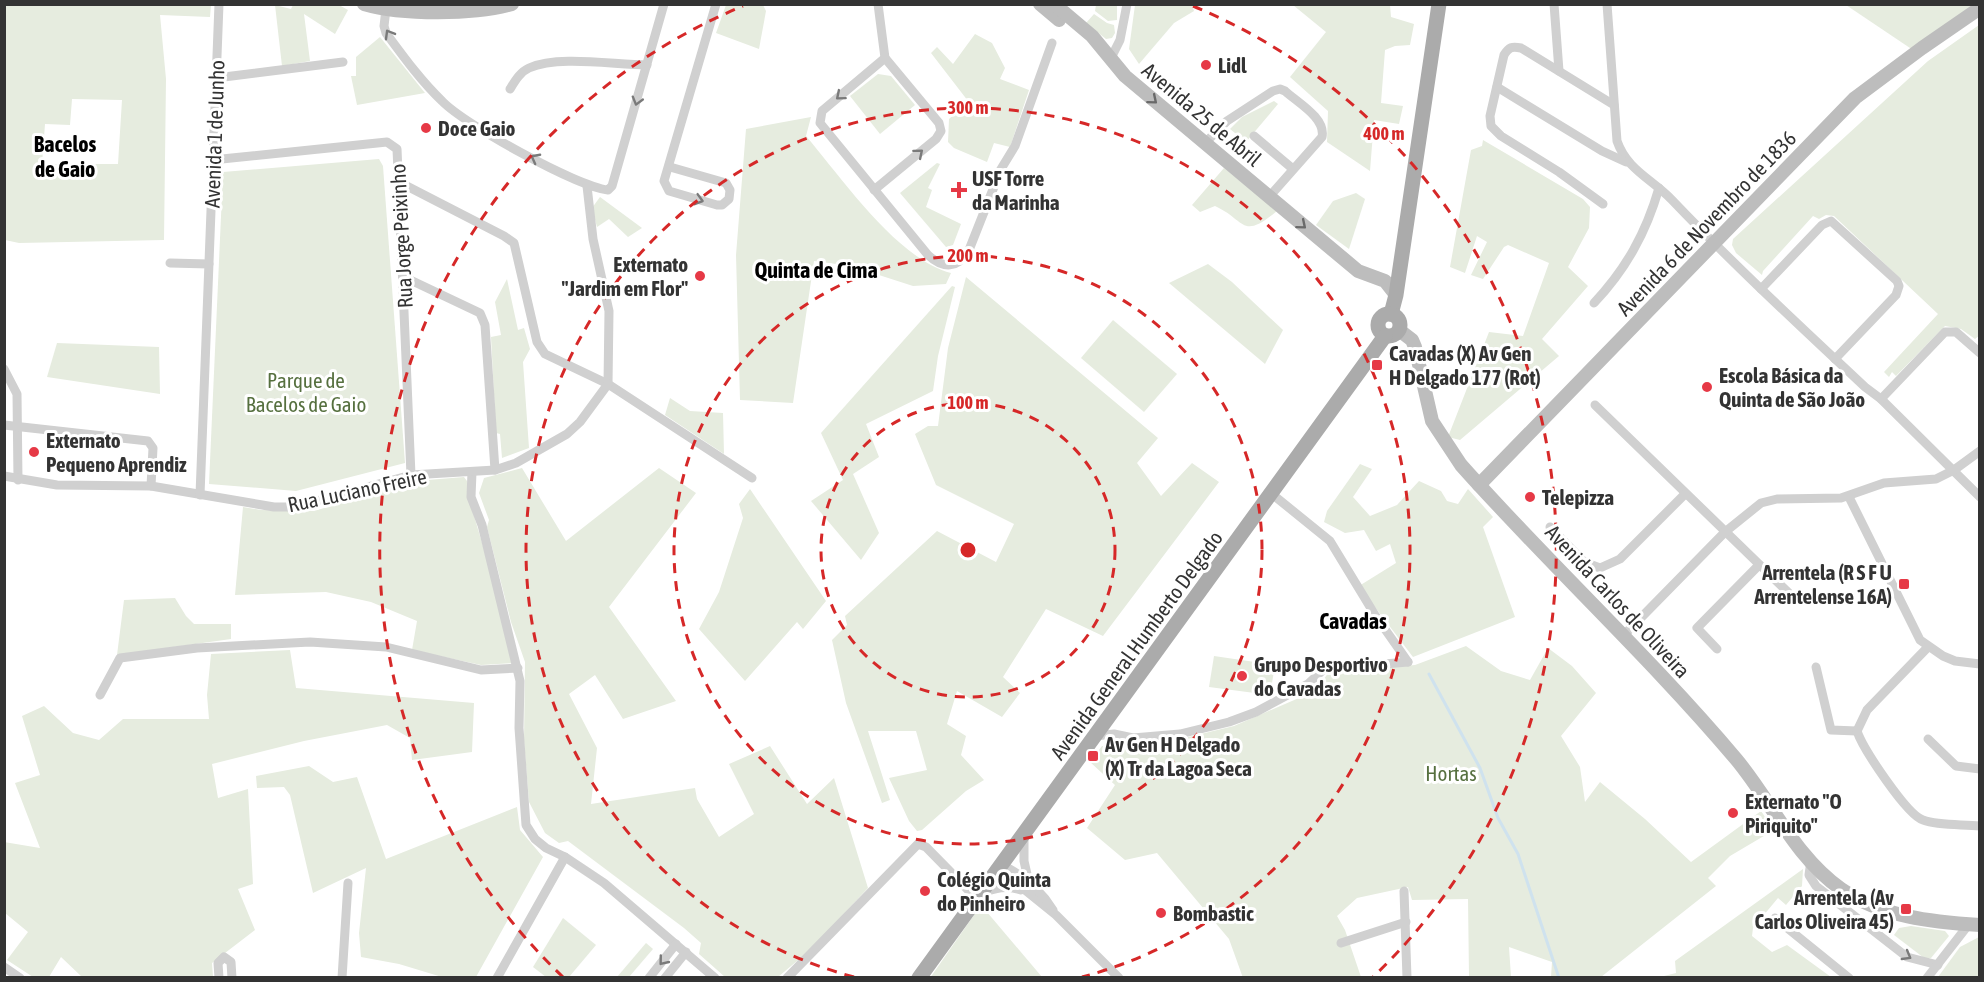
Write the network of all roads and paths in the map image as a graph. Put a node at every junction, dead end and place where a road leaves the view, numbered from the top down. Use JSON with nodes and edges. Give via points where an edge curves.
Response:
{"nodes":[{"id":1,"x":219,"y":4,"type":"edge"},
{"id":2,"x":364,"y":4,"type":"edge"},
{"id":3,"x":512,"y":4,"type":"edge"},
{"id":4,"x":664,"y":4,"type":"edge"},
{"id":5,"x":716,"y":4,"type":"edge"},
{"id":6,"x":878,"y":4,"type":"edge"},
{"id":7,"x":1040,"y":4,"type":"edge"},
{"id":8,"x":1054,"y":4,"type":"edge"},
{"id":9,"x":1127,"y":4,"type":"edge"},
{"id":10,"x":1439,"y":4,"type":"edge"},
{"id":11,"x":1554,"y":4,"type":"edge"},
{"id":12,"x":1607,"y":4,"type":"edge"},
{"id":13,"x":1980,"y":8,"type":"edge"},
{"id":14,"x":386,"y":9,"type":"junction"},
{"id":15,"x":1052,"y":43,"type":"dead end"},
{"id":16,"x":885,"y":58,"type":"junction"},
{"id":17,"x":1110,"y":60,"type":"junction"},
{"id":18,"x":344,"y":62,"type":"dead end"},
{"id":19,"x":647,"y":65,"type":"junction"},
{"id":20,"x":1558,"y":71,"type":"junction"},
{"id":21,"x":216,"y":78,"type":"junction"},
{"id":22,"x":1497,"y":87,"type":"junction"},
{"id":23,"x":510,"y":89,"type":"dead end"},
{"id":24,"x":1614,"y":105,"type":"junction"},
{"id":25,"x":1254,"y":136,"type":"dead end"},
{"id":26,"x":1204,"y":144,"type":"junction"},
{"id":27,"x":213,"y":160,"type":"junction"},
{"id":28,"x":1626,"y":162,"type":"junction"},
{"id":29,"x":670,"y":166,"type":"junction"},
{"id":30,"x":1293,"y":169,"type":"junction"},
{"id":31,"x":399,"y":182,"type":"junction"},
{"id":32,"x":587,"y":186,"type":"junction"},
{"id":33,"x":1659,"y":188,"type":"junction"},
{"id":34,"x":874,"y":190,"type":"junction"},
{"id":35,"x":1269,"y":197,"type":"junction"},
{"id":36,"x":1603,"y":204,"type":"dead end"},
{"id":37,"x":1714,"y":245,"type":"junction"},
{"id":38,"x":170,"y":263,"type":"dead end"},
{"id":39,"x":209,"y":264,"type":"junction"},
{"id":40,"x":404,"y":277,"type":"junction"},
{"id":41,"x":1761,"y":289,"type":"junction"},
{"id":42,"x":1396,"y":296,"type":"junction"},
{"id":43,"x":1594,"y":303,"type":"dead end"},
{"id":44,"x":1392,"y":333,"type":"junction"},
{"id":45,"x":1980,"y":353,"type":"edge"},
{"id":46,"x":1835,"y":359,"type":"junction"},
{"id":47,"x":4,"y":369,"type":"edge"},
{"id":48,"x":608,"y":384,"type":"junction"},
{"id":49,"x":1881,"y":399,"type":"junction"},
{"id":50,"x":1596,"y":405,"type":"dead end"},
{"id":51,"x":4,"y":425,"type":"edge"},
{"id":52,"x":18,"y":426,"type":"junction"},
{"id":53,"x":1980,"y":450,"type":"edge"},
{"id":54,"x":495,"y":470,"type":"junction"},
{"id":55,"x":1954,"y":470,"type":"junction"},
{"id":56,"x":472,"y":472,"type":"junction"},
{"id":57,"x":411,"y":475,"type":"junction"},
{"id":58,"x":4,"y":476,"type":"edge"},
{"id":59,"x":752,"y":478,"type":"dead end"},
{"id":60,"x":18,"y":480,"type":"junction"},
{"id":61,"x":1479,"y":485,"type":"junction"},
{"id":62,"x":151,"y":486,"type":"junction"},
{"id":63,"x":1272,"y":494,"type":"junction"},
{"id":64,"x":1685,"y":494,"type":"junction"},
{"id":65,"x":200,"y":495,"type":"junction"},
{"id":66,"x":1849,"y":497,"type":"junction"},
{"id":67,"x":1980,"y":497,"type":"edge"},
{"id":68,"x":1550,"y":527,"type":"dead end"},
{"id":69,"x":1725,"y":532,"type":"junction"},
{"id":70,"x":1759,"y":565,"type":"junction"},
{"id":71,"x":1795,"y":599,"type":"dead end"},
{"id":72,"x":1623,"y":636,"type":"junction"},
{"id":73,"x":1928,"y":647,"type":"junction"},
{"id":74,"x":1718,"y":649,"type":"dead end"},
{"id":75,"x":1980,"y":664,"type":"edge"},
{"id":76,"x":1816,"y":667,"type":"dead end"},
{"id":77,"x":518,"y":668,"type":"junction"},
{"id":78,"x":100,"y":695,"type":"dead end"},
{"id":79,"x":1857,"y":731,"type":"junction"},
{"id":80,"x":1095,"y":736,"type":"junction"},
{"id":81,"x":1928,"y":739,"type":"dead end"},
{"id":82,"x":1980,"y":769,"type":"edge"},
{"id":83,"x":1980,"y":826,"type":"edge"},
{"id":84,"x":1024,"y":833,"type":"junction"},
{"id":85,"x":565,"y":857,"type":"junction"},
{"id":86,"x":1811,"y":861,"type":"junction"},
{"id":87,"x":1001,"y":865,"type":"junction"},
{"id":88,"x":348,"y":883,"type":"dead end"},
{"id":89,"x":1027,"y":887,"type":"junction"},
{"id":90,"x":1404,"y":891,"type":"dead end"},
{"id":91,"x":978,"y":896,"type":"junction"},
{"id":92,"x":1775,"y":918,"type":"dead end"},
{"id":93,"x":1406,"y":922,"type":"junction"},
{"id":94,"x":1974,"y":925,"type":"edge"},
{"id":95,"x":1341,"y":943,"type":"dead end"},
{"id":96,"x":676,"y":944,"type":"junction"},
{"id":97,"x":686,"y":952,"type":"junction"},
{"id":98,"x":1938,"y":965,"type":"junction"},
{"id":99,"x":4,"y":967,"type":"edge"},
{"id":100,"x":20,"y":978,"type":"edge"},
{"id":101,"x":219,"y":978,"type":"edge"},
{"id":102,"x":232,"y":978,"type":"edge"},
{"id":103,"x":342,"y":978,"type":"edge"},
{"id":104,"x":497,"y":978,"type":"edge"},
{"id":105,"x":649,"y":978,"type":"edge"},
{"id":106,"x":665,"y":978,"type":"edge"},
{"id":107,"x":715,"y":978,"type":"edge"},
{"id":108,"x":788,"y":978,"type":"edge"},
{"id":109,"x":919,"y":978,"type":"edge"},
{"id":110,"x":1119,"y":978,"type":"edge"},
{"id":111,"x":1407,"y":978,"type":"edge"},
{"id":112,"x":1849,"y":978,"type":"edge"},
{"id":113,"x":1928,"y":978,"type":"edge"}],
"edges":[{"from":1,"to":21,"type":"street","name":"Avenida 1 de Junho"},
{"from":2,"to":14,"type":"main road"},
{"from":3,"to":14,"type":"main road","via":[[472,11]]},
{"from":4,"to":19,"type":"street"},
{"from":5,"to":29,"type":"street"},
{"from":6,"to":16,"type":"street"},
{"from":7,"to":17,"type":"main road","name":"Avenida 25 de Abril"},
{"from":8,"to":17,"type":"main road","name":"Avenida 25 de Abril","via":[[1092,36]]},
{"from":9,"to":17,"type":"street","via":[[1120,40]]},
{"from":10,"to":42,"type":"main road"},
{"from":11,"to":20,"type":"street"},
{"from":12,"to":24,"type":"street"},
{"from":13,"to":37,"type":"main road","name":"Avenida 6 de Novembro de 1836","via":[[1856,98]]},
{"from":32,"to":14,"type":"street","one_way":true,"via":[[483,130],[442,101],[386,33]]},
{"from":15,"to":34,"type":"street","via":[[1015,146],[1001,169],[969,250],[957,264],[942,265],[932,259]]},
{"from":16,"to":34,"type":"street","one_way":true,"via":[[822,111],[819,118],[822,127]]},
{"from":34,"to":16,"type":"street","one_way":true,"via":[[941,131],[939,123]]},
{"from":17,"to":26,"type":"main road","name":"Avenida 25 de Abril","one_way":true},
{"from":18,"to":21,"type":"street"},
{"from":19,"to":23,"type":"street","via":[[557,62],[528,68]]},
{"from":19,"to":32,"type":"street","one_way":true,"via":[[612,186],[608,190]]},
{"from":20,"to":22,"type":"street","via":[[1521,48],[1508,48]]},
{"from":20,"to":24,"type":"street"},
{"from":21,"to":27,"type":"street","name":"Avenida 1 de Junho"},
{"from":22,"to":28,"type":"street","via":[[1602,152]]},
{"from":22,"to":36,"type":"street","via":[[1490,116],[1494,131]]},
{"from":24,"to":28,"type":"street","via":[[1617,141]]},
{"from":25,"to":30,"type":"street","name":"Avenida 25 de Abril"},
{"from":26,"to":30,"type":"street","via":[[1227,121],[1280,89],[1319,121],[1323,130],[1322,137]]},
{"from":26,"to":35,"type":"main road","name":"Avenida 25 de Abril"},
{"from":27,"to":31,"type":"street","name":"Rua Jorge Peixinho","via":[[387,142],[397,149]]},
{"from":27,"to":39,"type":"street","name":"Avenida 1 de Junho"},
{"from":28,"to":33,"type":"street"},
{"from":29,"to":29,"type":"street","one_way":true,"via":[[664,181],[669,191],[717,205],[729,199],[726,183]]},
{"from":30,"to":35,"type":"street","name":"Avenida 25 de Abril"},
{"from":31,"to":40,"type":"street","name":"Rua Jorge Peixinho"},
{"from":31,"to":48,"type":"street","via":[[514,243],[540,349]]},
{"from":32,"to":48,"type":"street","via":[[593,239],[609,311]]},
{"from":33,"to":37,"type":"street"},
{"from":33,"to":43,"type":"street","via":[[1625,268]]},
{"from":35,"to":42,"type":"main road","name":"Avenida 25 de Abril","one_way":true,"via":[[1363,275],[1385,281]]},
{"from":37,"to":41,"type":"street"},
{"from":37,"to":61,"type":"main road","name":"Avenida 6 de Novembro de 1836"},
{"from":38,"to":39,"type":"street"},
{"from":39,"to":65,"type":"street","name":"Avenida 1 de Junho"},
{"from":40,"to":54,"type":"street","via":[[480,313],[485,325]]},
{"from":40,"to":57,"type":"street","name":"Rua Jorge Peixinho"},
{"from":41,"to":46,"type":"street"},
{"from":41,"to":46,"type":"street","via":[[1822,225],[1831,221],[1897,281],[1896,296]]},
{"from":42,"to":44,"type":"main road","name":"Avenida General Humberto Delgado","via":[[1391,314],[1378,322],[1379,330]]},
{"from":44,"to":61,"type":"main road","name":"Avenida Carlos de Oliveira","via":[[1412,340],[1432,421]]},
{"from":44,"to":63,"type":"main road","name":"Avenida General Humberto Delgado"},
{"from":45,"to":49,"type":"street","via":[[1956,332],[1945,332]]},
{"from":46,"to":49,"type":"street"},
{"from":47,"to":52,"type":"street","via":[[17,394]]},
{"from":48,"to":54,"type":"street","name":"Rua Luciano Freire","via":[[567,434],[525,459]]},
{"from":48,"to":59,"type":"street"},
{"from":49,"to":55,"type":"street"},
{"from":50,"to":64,"type":"street"},
{"from":51,"to":52,"type":"street"},
{"from":52,"to":60,"type":"street"},
{"from":52,"to":62,"type":"street","via":[[148,441],[153,448]]},
{"from":53,"to":55,"type":"street"},
{"from":54,"to":56,"type":"street","name":"Rua Luciano Freire"},
{"from":55,"to":66,"type":"street","via":[[1936,479],[1884,483]]},
{"from":55,"to":67,"type":"street"},
{"from":56,"to":57,"type":"street","name":"Rua Luciano Freire"},
{"from":56,"to":77,"type":"street","via":[[471,497],[482,525]]},
{"from":57,"to":65,"type":"street","name":"Rua Luciano Freire","via":[[295,507]]},
{"from":58,"to":60,"type":"street","name":"Rua Luciano Freire"},
{"from":60,"to":62,"type":"street","name":"Rua Luciano Freire"},
{"from":61,"to":72,"type":"main road","name":"Avenida Carlos de Oliveira"},
{"from":62,"to":65,"type":"street","name":"Rua Luciano Freire"},
{"from":63,"to":80,"type":"main road","name":"Avenida General Humberto Delgado"},
{"from":63,"to":80,"type":"street","via":[[1330,541],[1408,662],[1324,669],[1308,684],[1256,712],[1180,734]]},
{"from":64,"to":68,"type":"street","via":[[1620,559],[1600,568],[1584,562]]},
{"from":64,"to":69,"type":"street"},
{"from":66,"to":69,"type":"street","via":[[1769,501],[1753,507]]},
{"from":66,"to":73,"type":"street","via":[[1914,631]]},
{"from":69,"to":70,"type":"street"},
{"from":69,"to":72,"type":"street"},
{"from":70,"to":71,"type":"street"},
{"from":70,"to":74,"type":"street","via":[[1697,628]]},
{"from":72,"to":86,"type":"main road","name":"Avenida Carlos de Oliveira","via":[[1737,761]]},
{"from":73,"to":75,"type":"street","via":[[1955,662]]},
{"from":73,"to":79,"type":"street","via":[[1867,710]]},
{"from":76,"to":79,"type":"street","via":[[1831,730]]},
{"from":77,"to":78,"type":"street","via":[[481,670],[395,649],[321,642],[197,648],[120,658]]},
{"from":77,"to":85,"type":"street","via":[[526,825],[535,839]]},
{"from":79,"to":83,"type":"street","via":[[1863,748],[1910,811],[1922,820]]},
{"from":80,"to":84,"type":"main road","name":"Avenida General Humberto Delgado"},
{"from":81,"to":82,"type":"street","via":[[1956,766]]},
{"from":84,"to":87,"type":"main road","name":"Avenida General Humberto Delgado"},
{"from":84,"to":89,"type":"street"},
{"from":85,"to":96,"type":"street"},
{"from":85,"to":104,"type":"street"},
{"from":86,"to":94,"type":"main road","name":"Avenida Carlos de Oliveira","via":[[1841,888],[1878,907],[1925,921]]},
{"from":86,"to":98,"type":"street","name":"Avenida Carlos de Oliveira","one_way":true,"via":[[1809,875],[1816,886],[1906,957]]},
{"from":87,"to":89,"type":"street"},
{"from":87,"to":91,"type":"main road","name":"Avenida General Humberto Delgado"},
{"from":88,"to":103,"type":"street"},
{"from":89,"to":91,"type":"street","via":[[994,888]]},
{"from":89,"to":110,"type":"street"},
{"from":90,"to":93,"type":"street"},
{"from":91,"to":108,"type":"street","via":[[918,844]]},
{"from":91,"to":109,"type":"main road","name":"Avenida General Humberto Delgado"},
{"from":92,"to":112,"type":"street"},
{"from":93,"to":95,"type":"street"},
{"from":93,"to":111,"type":"street"},
{"from":94,"to":98,"type":"street"},
{"from":96,"to":97,"type":"street"},
{"from":96,"to":105,"type":"street","one_way":true},
{"from":97,"to":106,"type":"street"},
{"from":97,"to":107,"type":"street"},
{"from":98,"to":113,"type":"street"},
{"from":99,"to":100,"type":"street"},
{"from":101,"to":102,"type":"street","via":[[218,963],[224,957],[231,962]]}]}
